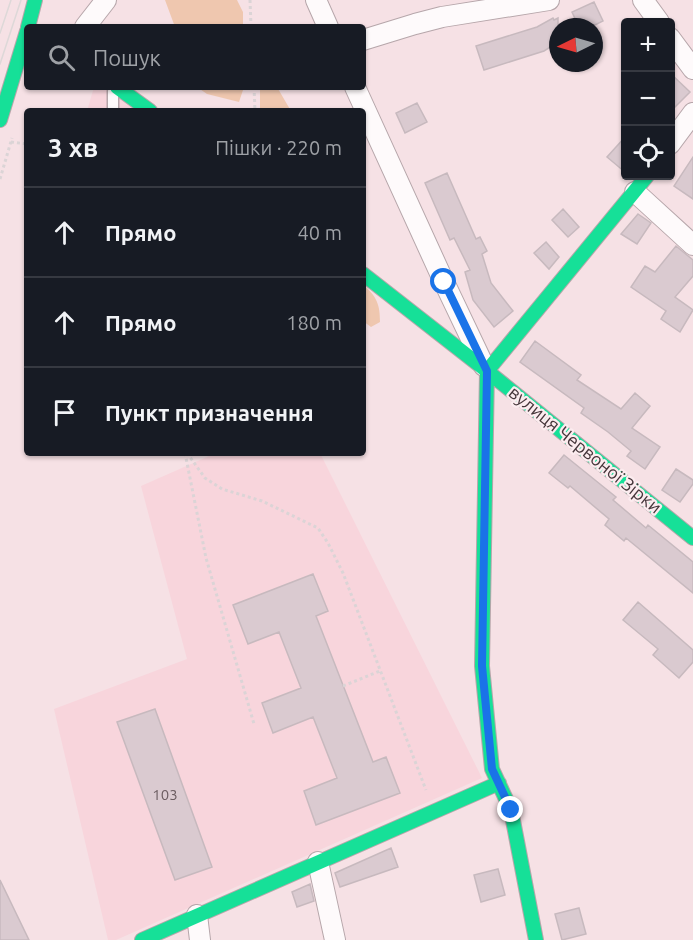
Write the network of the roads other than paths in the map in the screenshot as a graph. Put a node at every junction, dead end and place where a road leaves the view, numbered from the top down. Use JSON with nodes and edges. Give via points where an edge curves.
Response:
{"nodes":[{"id":1,"x":35,"y":0,"type":"edge"},
{"id":2,"x":106,"y":0,"type":"edge"},
{"id":3,"x":316,"y":0,"type":"edge"},
{"id":4,"x":549,"y":0,"type":"edge"},
{"id":5,"x":642,"y":0,"type":"edge"},
{"id":6,"x":656,"y":18,"type":"edge"},
{"id":7,"x":29,"y":24,"type":"edge"},
{"id":8,"x":87,"y":24,"type":"edge"},
{"id":9,"x":327,"y":24,"type":"edge"},
{"id":10,"x":366,"y":39,"type":"edge"},
{"id":11,"x":24,"y":40,"type":"edge"},
{"id":12,"x":675,"y":45,"type":"edge"},
{"id":13,"x":693,"y":69,"type":"edge"},
{"id":14,"x":115,"y":90,"type":"edge"},
{"id":15,"x":119,"y":90,"type":"edge"},
{"id":16,"x":356,"y":90,"type":"edge"},
{"id":17,"x":114,"y":108,"type":"edge"},
{"id":18,"x":146,"y":108,"type":"edge"},
{"id":19,"x":365,"y":108,"type":"edge"},
{"id":20,"x":366,"y":111,"type":"edge"},
{"id":21,"x":693,"y":113,"type":"edge"},
{"id":22,"x":0,"y":120,"type":"edge"},
{"id":23,"x":675,"y":137,"type":"edge"},
{"id":24,"x":644,"y":180,"type":"edge"},
{"id":25,"x":635,"y":192,"type":"junction"},
{"id":26,"x":693,"y":245,"type":"edge"},
{"id":27,"x":366,"y":276,"type":"edge"},
{"id":28,"x":487,"y":371,"type":"junction"},
{"id":29,"x":693,"y":538,"type":"edge"},
{"id":30,"x":498,"y":783,"type":"junction"},
{"id":31,"x":318,"y":862,"type":"junction"},
{"id":32,"x":197,"y":915,"type":"junction"},
{"id":33,"x":142,"y":940,"type":"edge"},
{"id":34,"x":200,"y":940,"type":"edge"},
{"id":35,"x":335,"y":940,"type":"edge"},
{"id":36,"x":536,"y":940,"type":"edge"}],
"edges":[{"from":1,"to":7,"type":"street"},
{"from":2,"to":8,"type":"street"},
{"from":3,"to":9,"type":"street"},
{"from":4,"to":10,"type":"street","via":[[442,17]]},
{"from":5,"to":6,"type":"street"},
{"from":11,"to":22,"type":"street"},
{"from":12,"to":13,"type":"street"},
{"from":14,"to":17,"type":"lane"},
{"from":15,"to":18,"type":"street"},
{"from":16,"to":19,"type":"street"},
{"from":20,"to":28,"type":"street"},
{"from":21,"to":23,"type":"street"},
{"from":24,"to":25,"type":"street"},
{"from":25,"to":26,"type":"street"},
{"from":25,"to":28,"type":"street"},
{"from":27,"to":28,"type":"street","name":"вулиця Червоної Зірки"},
{"from":28,"to":29,"type":"street","name":"вулиця Червоної Зірки"},
{"from":28,"to":30,"type":"street","via":[[482,666],[492,769]]},
{"from":30,"to":31,"type":"street"},
{"from":30,"to":36,"type":"street","via":[[511,810]]},
{"from":31,"to":32,"type":"street"},
{"from":31,"to":35,"type":"street"},
{"from":32,"to":33,"type":"street"},
{"from":32,"to":34,"type":"street"}]}
